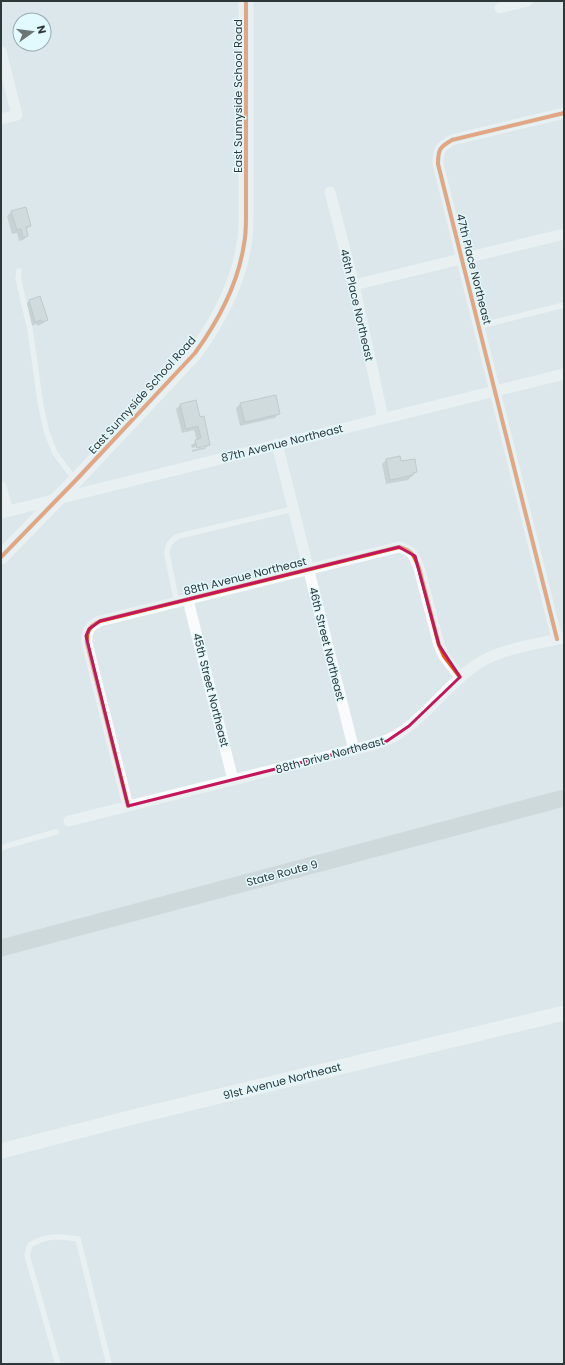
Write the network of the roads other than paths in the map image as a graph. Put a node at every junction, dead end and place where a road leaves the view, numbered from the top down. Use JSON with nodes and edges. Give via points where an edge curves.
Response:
{"nodes":[{"id":1,"x":246,"y":1,"type":"edge"},
{"id":2,"x":527,"y":1,"type":"edge"},
{"id":3,"x":500,"y":8,"type":"dead end"},
{"id":4,"x":1,"y":52,"type":"edge"},
{"id":5,"x":564,"y":113,"type":"edge"},
{"id":6,"x":1,"y":119,"type":"edge"},
{"id":7,"x":330,"y":192,"type":"dead end"},
{"id":8,"x":564,"y":234,"type":"edge"},
{"id":9,"x":462,"y":258,"type":"junction"},
{"id":10,"x":20,"y":271,"type":"dead end"},
{"id":11,"x":354,"y":285,"type":"junction"},
{"id":12,"x":564,"y":304,"type":"edge"},
{"id":13,"x":479,"y":326,"type":"junction"},
{"id":14,"x":564,"y":374,"type":"edge"},
{"id":15,"x":495,"y":391,"type":"junction"},
{"id":16,"x":383,"y":418,"type":"junction"},
{"id":17,"x":278,"y":444,"type":"junction"},
{"id":18,"x":76,"y":480,"type":"junction"},
{"id":19,"x":1,"y":487,"type":"edge"},
{"id":20,"x":57,"y":499,"type":"junction"},
{"id":21,"x":293,"y":509,"type":"junction"},
{"id":22,"x":5,"y":512,"type":"edge"},
{"id":23,"x":1,"y":557,"type":"edge"},
{"id":24,"x":308,"y":569,"type":"junction"},
{"id":25,"x":182,"y":601,"type":"junction"},
{"id":26,"x":560,"y":638,"type":"edge"},
{"id":27,"x":460,"y":677,"type":"junction"},
{"id":28,"x":354,"y":750,"type":"junction"},
{"id":29,"x":233,"y":780,"type":"junction"},
{"id":30,"x":564,"y":798,"type":"edge"},
{"id":31,"x":128,"y":806,"type":"junction"},
{"id":32,"x":69,"y":821,"type":"dead end"},
{"id":33,"x":56,"y":832,"type":"dead end"},
{"id":34,"x":1,"y":848,"type":"edge"},
{"id":35,"x":1,"y":948,"type":"edge"},
{"id":36,"x":564,"y":1013,"type":"edge"},
{"id":37,"x":1,"y":1151,"type":"edge"},
{"id":38,"x":58,"y":1364,"type":"edge"},
{"id":39,"x":109,"y":1364,"type":"edge"}],
"edges":[{"from":1,"to":18,"type":"street","name":"East Sunnyside School Road","via":[[245,243],[232,291],[212,329],[195,353]]},
{"from":2,"to":3,"type":"street"},
{"from":4,"to":6,"type":"street","via":[[17,115]]},
{"from":5,"to":9,"type":"street","name":"47th PIace Northeast","via":[[452,140],[439,150],[438,164]]},
{"from":7,"to":11,"type":"street","name":"46th Place Northeast"},
{"from":8,"to":9,"type":"street"},
{"from":9,"to":11,"type":"street"},
{"from":9,"to":13,"type":"street","name":"47th PIace Northeast"},
{"from":10,"to":18,"type":"lane","via":[[18,278],[30,329],[47,433],[55,453]]},
{"from":11,"to":16,"type":"street","name":"46th Place Northeast"},
{"from":12,"to":13,"type":"lane"},
{"from":13,"to":15,"type":"street","name":"47th PIace Northeast"},
{"from":14,"to":15,"type":"street","name":"87th Avenue Northeast"},
{"from":15,"to":16,"type":"street","name":"87th Avenue Northeast"},
{"from":15,"to":26,"type":"street","name":"47th PIace Northeast"},
{"from":16,"to":17,"type":"street","name":"87th Avenue Northeast"},
{"from":17,"to":20,"type":"street","name":"87th Avenue Northeast"},
{"from":17,"to":21,"type":"street","name":"46th Street Northeast"},
{"from":18,"to":20,"type":"street","name":"East Sunnyside School Road"},
{"from":19,"to":22,"type":"street"},
{"from":20,"to":22,"type":"street","name":"87th Avenue Northeast"},
{"from":20,"to":23,"type":"street","name":"East Sunnyside School Road"},
{"from":21,"to":24,"type":"street","name":"46th Street Northeast"},
{"from":21,"to":25,"type":"lane","via":[[174,538],[167,548],[167,554]]},
{"from":24,"to":25,"type":"street","name":"88th Avenue Northeast"},
{"from":24,"to":27,"type":"street","name":"88th Avenue Northeast","via":[[399,547],[408,550],[415,556],[419,568],[439,645]]},
{"from":24,"to":28,"type":"street","name":"46th Street Northeast"},
{"from":25,"to":29,"type":"street","name":"45th Street Northeast"},
{"from":25,"to":31,"type":"street","name":"88th Avenue Northeast","via":[[100,621],[89,629],[86,636]]},
{"from":26,"to":27,"type":"street","name":"88th Drive Northeast","via":[[492,656],[473,666]]},
{"from":27,"to":28,"type":"street","name":"88th Drive Northeast","via":[[400,734]]},
{"from":28,"to":29,"type":"street","name":"88th Drive Northeast"},
{"from":29,"to":31,"type":"street","name":"88th Drive Northeast"},
{"from":30,"to":35,"type":"main road","name":"State Route 9"},
{"from":31,"to":32,"type":"street","name":"88th Drive Northeast"},
{"from":33,"to":34,"type":"lane"},
{"from":36,"to":37,"type":"street","name":"91st Avenue Northeast"},
{"from":38,"to":39,"type":"lane","via":[[27,1255],[30,1245],[39,1239],[57,1236],[78,1239]]}]}
